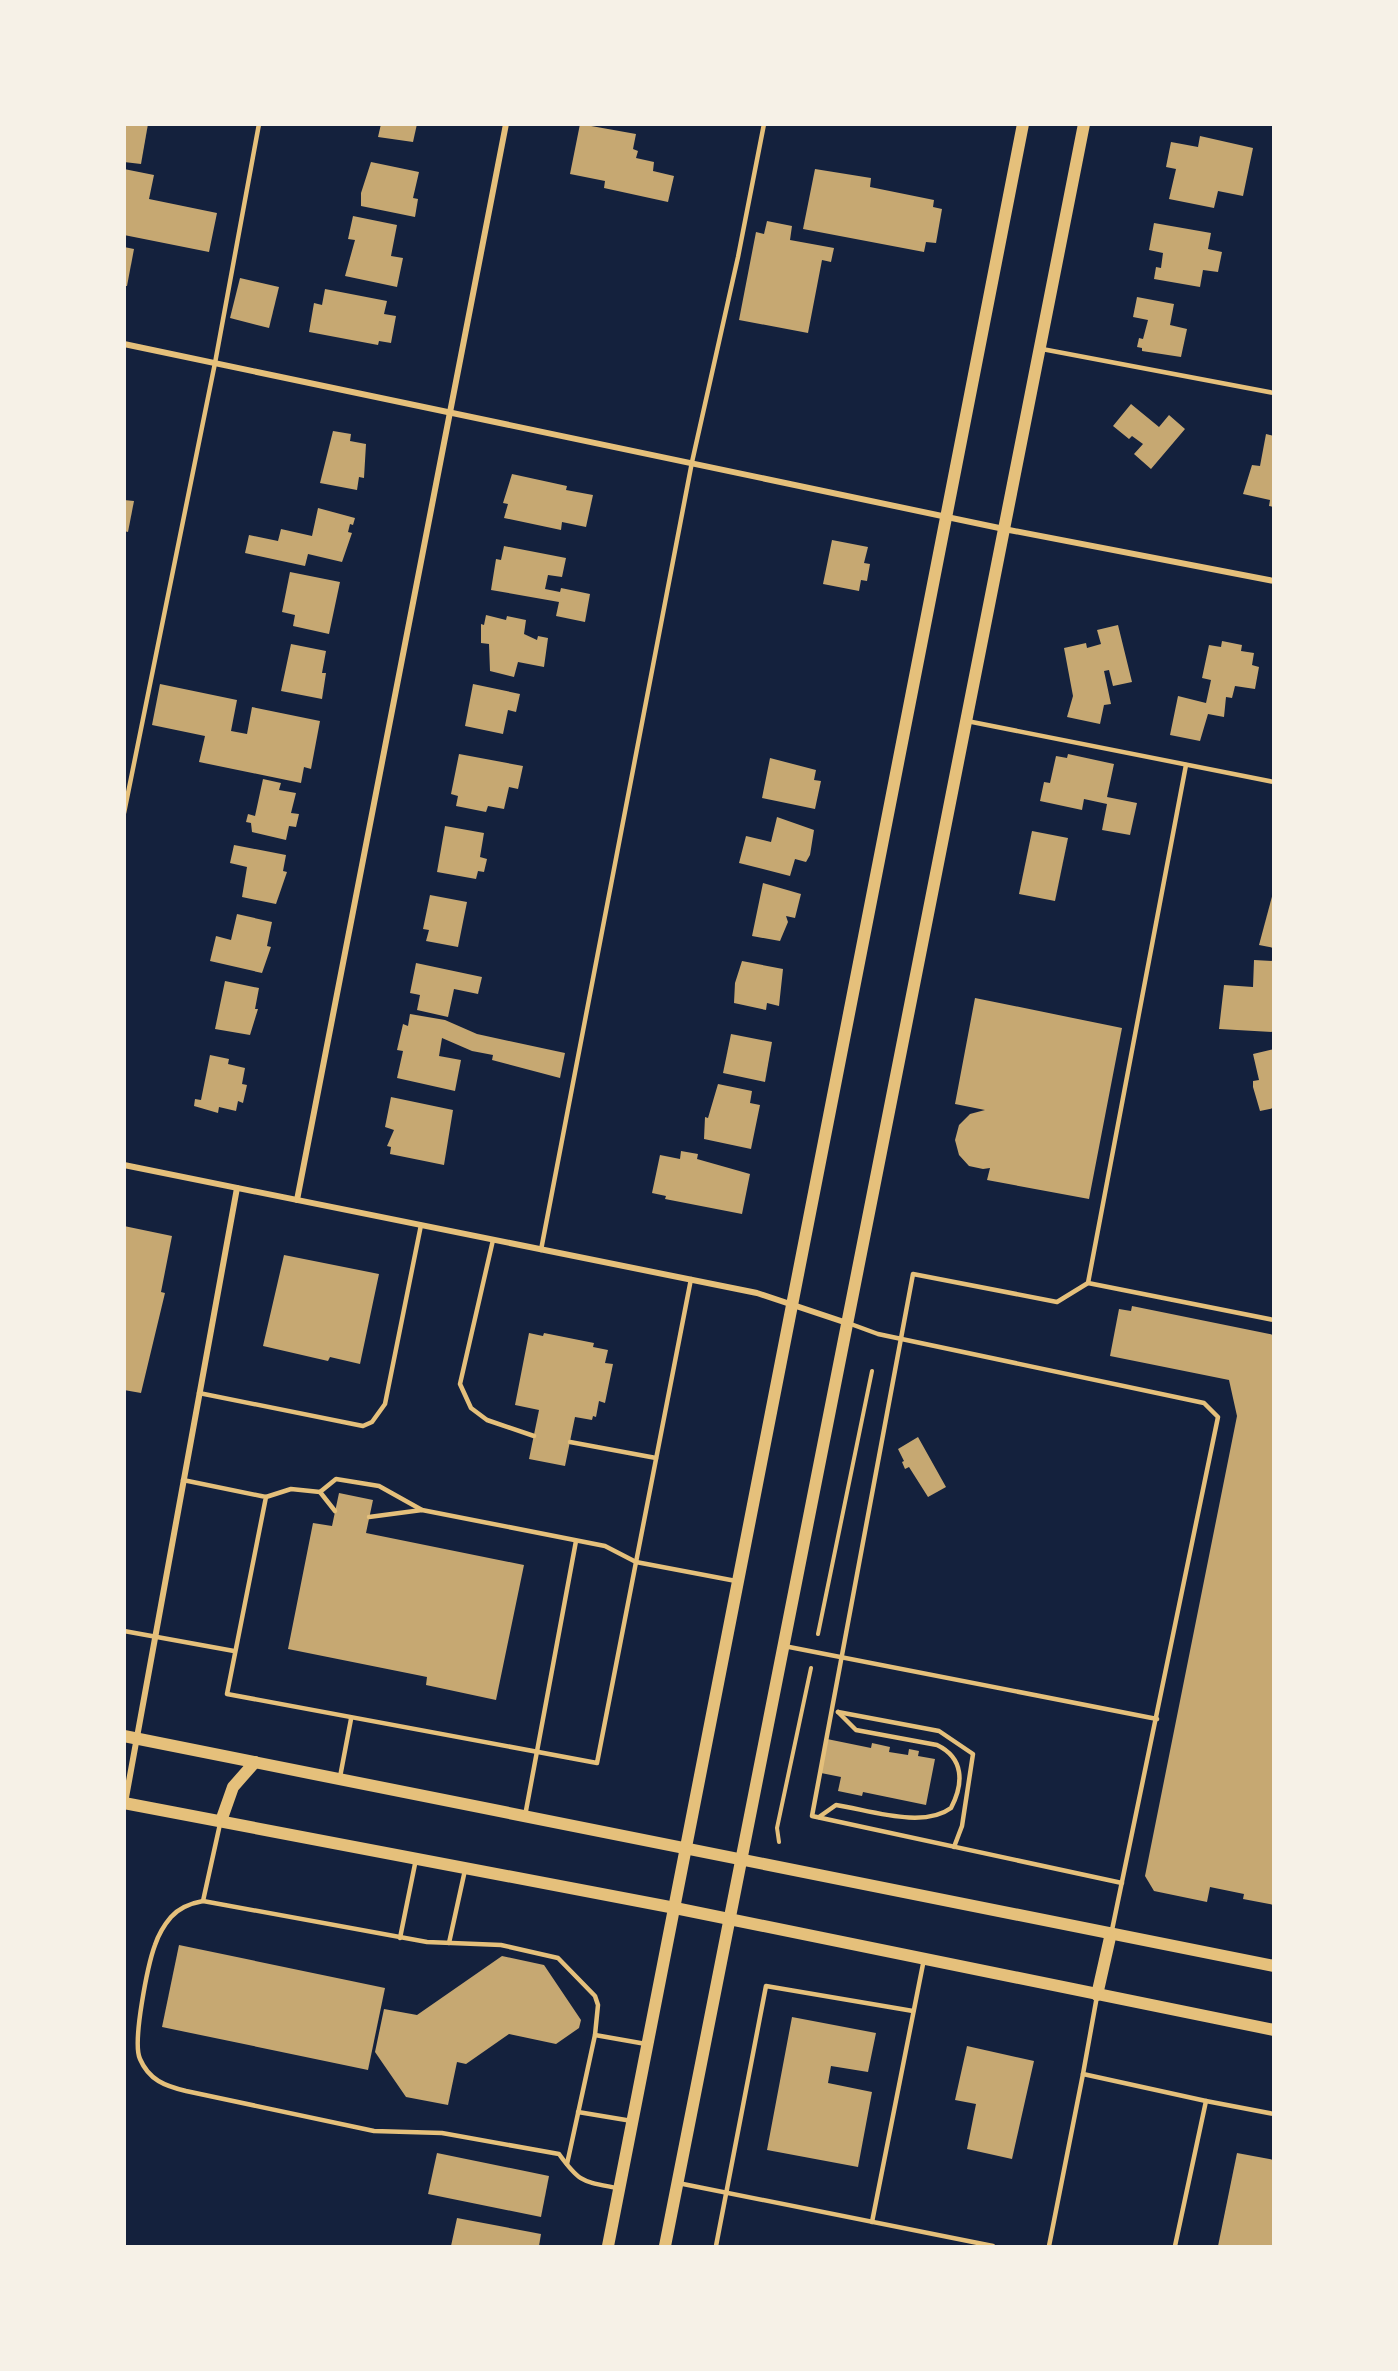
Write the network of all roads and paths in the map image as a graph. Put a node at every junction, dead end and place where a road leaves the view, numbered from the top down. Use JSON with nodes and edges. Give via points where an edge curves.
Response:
{"nodes":[{"id":1,"x":259,"y":124,"type":"edge"},
{"id":2,"x":506,"y":124,"type":"edge"},
{"id":3,"x":765,"y":124,"type":"edge"},
{"id":4,"x":1023,"y":124,"type":"edge"},
{"id":5,"x":1083,"y":124,"type":"edge"},
{"id":6,"x":124,"y":344,"type":"edge"},
{"id":7,"x":1039,"y":348,"type":"junction"},
{"id":8,"x":215,"y":363,"type":"junction"},
{"id":9,"x":1274,"y":393,"type":"edge"},
{"id":10,"x":450,"y":411,"type":"junction"},
{"id":11,"x":692,"y":462,"type":"junction"},
{"id":12,"x":946,"y":516,"type":"junction"},
{"id":13,"x":1004,"y":529,"type":"junction"},
{"id":14,"x":1274,"y":581,"type":"edge"},
{"id":15,"x":966,"y":721,"type":"junction"},
{"id":16,"x":1186,"y":765,"type":"junction"},
{"id":17,"x":1274,"y":782,"type":"edge"},
{"id":18,"x":124,"y":813,"type":"edge"},
{"id":19,"x":124,"y":1165,"type":"edge"},
{"id":20,"x":237,"y":1188,"type":"junction"},
{"id":21,"x":297,"y":1200,"type":"junction"},
{"id":22,"x":422,"y":1225,"type":"junction"},
{"id":23,"x":493,"y":1240,"type":"junction"},
{"id":24,"x":541,"y":1250,"type":"junction"},
{"id":25,"x":691,"y":1279,"type":"junction"},
{"id":26,"x":1088,"y":1283,"type":"junction"},
{"id":27,"x":792,"y":1304,"type":"junction"},
{"id":28,"x":1274,"y":1320,"type":"edge"},
{"id":29,"x":847,"y":1323,"type":"junction"},
{"id":30,"x":901,"y":1338,"type":"junction"},
{"id":31,"x":872,"y":1371,"type":"dead end"},
{"id":32,"x":199,"y":1394,"type":"junction"},
{"id":33,"x":534,"y":1436,"type":"dead end"},
{"id":34,"x":570,"y":1442,"type":"dead end"},
{"id":35,"x":656,"y":1458,"type":"junction"},
{"id":36,"x":183,"y":1480,"type":"junction"},
{"id":37,"x":320,"y":1492,"type":"junction"},
{"id":38,"x":266,"y":1497,"type":"junction"},
{"id":39,"x":422,"y":1510,"type":"junction"},
{"id":40,"x":335,"y":1511,"type":"dead end"},
{"id":41,"x":369,"y":1517,"type":"dead end"},
{"id":42,"x":576,"y":1540,"type":"junction"},
{"id":43,"x":636,"y":1562,"type":"junction"},
{"id":44,"x":739,"y":1582,"type":"junction"},
{"id":45,"x":124,"y":1631,"type":"edge"},
{"id":46,"x":155,"y":1637,"type":"junction"},
{"id":47,"x":784,"y":1646,"type":"junction"},
{"id":48,"x":234,"y":1651,"type":"junction"},
{"id":49,"x":814,"y":1652,"type":"junction"},
{"id":50,"x":841,"y":1657,"type":"junction"},
{"id":51,"x":830,"y":1710,"type":"junction"},
{"id":52,"x":838,"y":1712,"type":"junction"},
{"id":53,"x":351,"y":1719,"type":"junction"},
{"id":54,"x":1157,"y":1719,"type":"junction"},
{"id":55,"x":131,"y":1737,"type":"edge"},
{"id":56,"x":538,"y":1750,"type":"junction"},
{"id":57,"x":255,"y":1762,"type":"junction"},
{"id":58,"x":340,"y":1779,"type":"junction"},
{"id":59,"x":125,"y":1803,"type":"edge"},
{"id":60,"x":525,"y":1816,"type":"junction"},
{"id":61,"x":819,"y":1817,"type":"junction"},
{"id":62,"x":221,"y":1821,"type":"junction"},
{"id":63,"x":778,"y":1842,"type":"dead end"},
{"id":64,"x":954,"y":1847,"type":"junction"},
{"id":65,"x":687,"y":1848,"type":"junction"},
{"id":66,"x":416,"y":1859,"type":"junction"},
{"id":67,"x":741,"y":1859,"type":"junction"},
{"id":68,"x":465,"y":1868,"type":"junction"},
{"id":69,"x":1122,"y":1883,"type":"junction"},
{"id":70,"x":203,"y":1901,"type":"junction"},
{"id":71,"x":675,"y":1908,"type":"junction"},
{"id":72,"x":730,"y":1919,"type":"junction"},
{"id":73,"x":1111,"y":1933,"type":"junction"},
{"id":74,"x":400,"y":1938,"type":"junction"},
{"id":75,"x":449,"y":1943,"type":"junction"},
{"id":76,"x":924,"y":1959,"type":"junction"},
{"id":77,"x":1274,"y":1966,"type":"edge"},
{"id":78,"x":1097,"y":1995,"type":"junction"},
{"id":79,"x":914,"y":2011,"type":"junction"},
{"id":80,"x":1274,"y":2030,"type":"edge"},
{"id":81,"x":595,"y":2035,"type":"junction"},
{"id":82,"x":648,"y":2044,"type":"junction"},
{"id":83,"x":1083,"y":2074,"type":"junction"},
{"id":84,"x":1206,"y":2101,"type":"junction"},
{"id":85,"x":578,"y":2112,"type":"junction"},
{"id":86,"x":1274,"y":2114,"type":"edge"},
{"id":87,"x":633,"y":2121,"type":"junction"},
{"id":88,"x":567,"y":2164,"type":"junction"},
{"id":89,"x":677,"y":2183,"type":"junction"},
{"id":90,"x":619,"y":2189,"type":"junction"},
{"id":91,"x":726,"y":2192,"type":"junction"},
{"id":92,"x":873,"y":2222,"type":"junction"},
{"id":93,"x":608,"y":2247,"type":"edge"},
{"id":94,"x":665,"y":2247,"type":"edge"},
{"id":95,"x":716,"y":2247,"type":"edge"},
{"id":96,"x":993,"y":2247,"type":"edge"},
{"id":97,"x":1049,"y":2247,"type":"edge"},
{"id":98,"x":1175,"y":2247,"type":"edge"}],
"edges":[{"from":1,"to":8,"type":"lane"},
{"from":2,"to":10,"type":"street"},
{"from":3,"to":11,"type":"lane"},
{"from":4,"to":12,"type":"main road"},
{"from":5,"to":7,"type":"main road"},
{"from":6,"to":8,"type":"street"},
{"from":7,"to":9,"type":"lane"},
{"from":7,"to":13,"type":"main road"},
{"from":8,"to":10,"type":"street"},
{"from":8,"to":18,"type":"lane"},
{"from":10,"to":11,"type":"street"},
{"from":10,"to":21,"type":"street"},
{"from":11,"to":12,"type":"street"},
{"from":11,"to":24,"type":"lane"},
{"from":12,"to":13,"type":"street"},
{"from":12,"to":27,"type":"main road"},
{"from":13,"to":14,"type":"street"},
{"from":13,"to":15,"type":"main road"},
{"from":15,"to":16,"type":"lane"},
{"from":15,"to":29,"type":"main road"},
{"from":16,"to":17,"type":"lane"},
{"from":16,"to":26,"type":"lane"},
{"from":19,"to":20,"type":"street"},
{"from":20,"to":21,"type":"street"},
{"from":20,"to":32,"type":"street"},
{"from":21,"to":22,"type":"street"},
{"from":22,"to":23,"type":"street"},
{"from":22,"to":32,"type":"lane","via":[[385,1404],[372,1422],[363,1426]]},
{"from":23,"to":24,"type":"street"},
{"from":23,"to":33,"type":"lane","via":[[460,1384],[471,1408],[487,1420]]},
{"from":24,"to":25,"type":"street"},
{"from":25,"to":27,"type":"street"},
{"from":25,"to":35,"type":"lane"},
{"from":26,"to":28,"type":"lane"},
{"from":26,"to":30,"type":"lane","via":[[1058,1302],[913,1274]]},
{"from":27,"to":29,"type":"street"},
{"from":27,"to":44,"type":"main road"},
{"from":29,"to":30,"type":"lane"},
{"from":29,"to":47,"type":"main road"},
{"from":30,"to":50,"type":"lane"},
{"from":30,"to":54,"type":"lane","via":[[1204,1403],[1218,1417]]},
{"from":31,"to":49,"type":"path"},
{"from":32,"to":36,"type":"street"},
{"from":34,"to":35,"type":"lane"},
{"from":35,"to":43,"type":"lane"},
{"from":36,"to":38,"type":"lane"},
{"from":36,"to":46,"type":"street"},
{"from":37,"to":38,"type":"lane","via":[[291,1489]]},
{"from":37,"to":39,"type":"lane","via":[[336,1479],[379,1486]]},
{"from":37,"to":40,"type":"lane"},
{"from":38,"to":48,"type":"lane"},
{"from":39,"to":41,"type":"lane"},
{"from":39,"to":42,"type":"lane"},
{"from":42,"to":43,"type":"lane","via":[[605,1546]]},
{"from":42,"to":56,"type":"lane"},
{"from":43,"to":44,"type":"lane"},
{"from":43,"to":56,"type":"lane","via":[[597,1763]]},
{"from":44,"to":65,"type":"main road"},
{"from":45,"to":46,"type":"lane"},
{"from":46,"to":48,"type":"lane"},
{"from":46,"to":55,"type":"street"},
{"from":47,"to":49,"type":"lane"},
{"from":47,"to":67,"type":"main road"},
{"from":48,"to":53,"type":"lane","via":[[227,1694]]},
{"from":49,"to":50,"type":"lane"},
{"from":49,"to":63,"type":"path","via":[[777,1828]]},
{"from":50,"to":51,"type":"lane"},
{"from":50,"to":54,"type":"lane"},
{"from":51,"to":52,"type":"lane"},
{"from":51,"to":61,"type":"lane","via":[[812,1816]]},
{"from":52,"to":61,"type":"lane","via":[[856,1730],[948,1750],[960,1772],[960,1784],[951,1808],[931,1818],[836,1805]]},
{"from":52,"to":64,"type":"lane","via":[[939,1731],[973,1754],[962,1826]]},
{"from":53,"to":56,"type":"lane"},
{"from":53,"to":58,"type":"lane"},
{"from":54,"to":69,"type":"lane"},
{"from":55,"to":57,"type":"main road"},
{"from":55,"to":59,"type":"street"},
{"from":56,"to":60,"type":"lane"},
{"from":57,"to":58,"type":"main road"},
{"from":57,"to":62,"type":"main road","via":[[233,1787]]},
{"from":58,"to":60,"type":"main road"},
{"from":59,"to":62,"type":"main road"},
{"from":60,"to":65,"type":"main road"},
{"from":61,"to":64,"type":"lane"},
{"from":62,"to":66,"type":"main road"},
{"from":62,"to":70,"type":"lane"},
{"from":64,"to":69,"type":"lane"},
{"from":65,"to":67,"type":"main road"},
{"from":65,"to":71,"type":"main road"},
{"from":66,"to":68,"type":"main road"},
{"from":66,"to":74,"type":"lane"},
{"from":67,"to":72,"type":"main road"},
{"from":67,"to":73,"type":"main road"},
{"from":68,"to":71,"type":"main road"},
{"from":68,"to":75,"type":"lane"},
{"from":69,"to":73,"type":"lane"},
{"from":70,"to":74,"type":"lane"},
{"from":70,"to":88,"type":"lane","via":[[185,1906],[171,1917],[155,1945],[137,2033],[139,2057],[152,2077],[165,2086],[374,2131],[442,2133],[559,2154]]},
{"from":71,"to":72,"type":"main road"},
{"from":71,"to":82,"type":"main road"},
{"from":72,"to":76,"type":"main road"},
{"from":72,"to":89,"type":"main road"},
{"from":73,"to":77,"type":"main road"},
{"from":73,"to":78,"type":"main road"},
{"from":74,"to":75,"type":"lane"},
{"from":75,"to":81,"type":"lane","via":[[501,1945],[558,1958],[595,1996]]},
{"from":76,"to":78,"type":"main road"},
{"from":76,"to":79,"type":"lane"},
{"from":78,"to":80,"type":"main road"},
{"from":78,"to":83,"type":"lane"},
{"from":79,"to":91,"type":"lane","via":[[766,1986]]},
{"from":79,"to":92,"type":"lane"},
{"from":81,"to":82,"type":"lane"},
{"from":81,"to":85,"type":"lane"},
{"from":82,"to":87,"type":"main road"},
{"from":83,"to":84,"type":"lane"},
{"from":83,"to":97,"type":"lane"},
{"from":84,"to":86,"type":"lane"},
{"from":84,"to":98,"type":"lane"},
{"from":85,"to":87,"type":"lane"},
{"from":85,"to":88,"type":"lane"},
{"from":87,"to":90,"type":"main road"},
{"from":88,"to":90,"type":"lane","via":[[583,2181]]},
{"from":89,"to":91,"type":"lane"},
{"from":89,"to":94,"type":"main road"},
{"from":90,"to":93,"type":"main road"},
{"from":91,"to":92,"type":"lane"},
{"from":91,"to":95,"type":"lane"},
{"from":92,"to":96,"type":"lane"}]}
